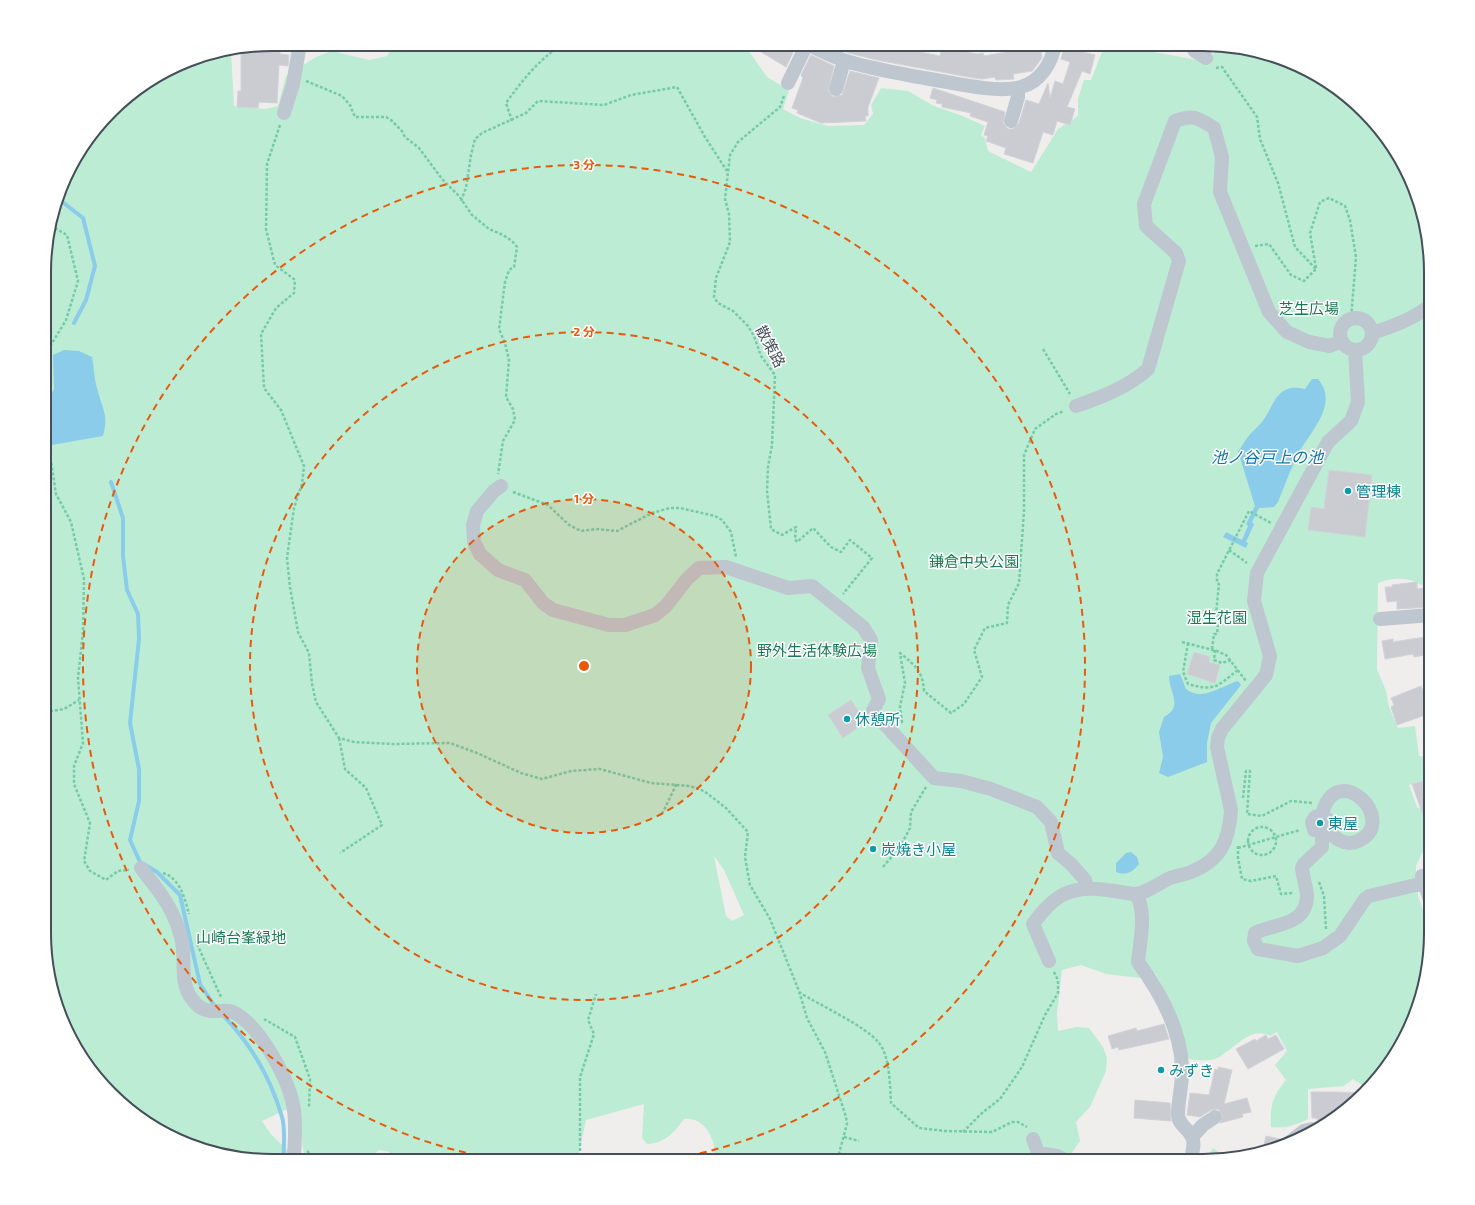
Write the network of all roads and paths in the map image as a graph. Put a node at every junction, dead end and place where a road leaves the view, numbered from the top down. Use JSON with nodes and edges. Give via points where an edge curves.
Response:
{"nodes":[{"id":1,"x":298,"y":51,"type":"edge"},
{"id":2,"x":552,"y":51,"type":"edge"},
{"id":3,"x":804,"y":51,"type":"edge"},
{"id":4,"x":822,"y":51,"type":"edge"},
{"id":5,"x":1054,"y":51,"type":"edge"},
{"id":6,"x":1196,"y":51,"type":"edge"},
{"id":7,"x":1206,"y":58,"type":"dead end"},
{"id":8,"x":844,"y":61,"type":"junction"},
{"id":9,"x":295,"y":64,"type":"junction"},
{"id":10,"x":1222,"y":67,"type":"dead end"},
{"id":11,"x":788,"y":83,"type":"joint"},
{"id":12,"x":1018,"y":88,"type":"junction"},
{"id":13,"x":836,"y":89,"type":"dead end"},
{"id":14,"x":284,"y":113,"type":"joint"},
{"id":15,"x":512,"y":120,"type":"junction"},
{"id":16,"x":1011,"y":121,"type":"dead end"},
{"id":17,"x":728,"y":171,"type":"junction"},
{"id":18,"x":461,"y":201,"type":"junction"},
{"id":19,"x":55,"y":228,"type":"edge"},
{"id":20,"x":1244,"y":247,"type":"junction"},
{"id":21,"x":1316,"y":269,"type":"junction"},
{"id":22,"x":1424,"y":310,"type":"edge"},
{"id":23,"x":1351,"y":319,"type":"junction"},
{"id":24,"x":1372,"y":334,"type":"junction"},
{"id":25,"x":1341,"y":341,"type":"junction"},
{"id":26,"x":51,"y":345,"type":"edge"},
{"id":27,"x":1043,"y":349,"type":"dead end"},
{"id":28,"x":1354,"y":350,"type":"junction"},
{"id":29,"x":1076,"y":406,"type":"junction"},
{"id":30,"x":51,"y":461,"type":"edge"},
{"id":31,"x":501,"y":486,"type":"junction"},
{"id":32,"x":1282,"y":529,"type":"junction"},
{"id":33,"x":1229,"y":550,"type":"junction"},
{"id":34,"x":740,"y":561,"type":"dead end"},
{"id":35,"x":1257,"y":573,"type":"junction"},
{"id":36,"x":836,"y":604,"type":"junction"},
{"id":37,"x":1424,"y":616,"type":"edge"},
{"id":38,"x":1380,"y":619,"type":"dead end"},
{"id":39,"x":1182,"y":642,"type":"dead end"},
{"id":40,"x":1188,"y":643,"type":"junction"},
{"id":41,"x":1214,"y":650,"type":"junction"},
{"id":42,"x":1231,"y":660,"type":"junction"},
{"id":43,"x":1238,"y":670,"type":"junction"},
{"id":44,"x":1253,"y":691,"type":"junction"},
{"id":45,"x":79,"y":700,"type":"junction"},
{"id":46,"x":51,"y":711,"type":"edge"},
{"id":47,"x":887,"y":727,"type":"junction"},
{"id":48,"x":339,"y":738,"type":"junction"},
{"id":49,"x":934,"y":778,"type":"junction"},
{"id":50,"x":677,"y":783,"type":"junction"},
{"id":51,"x":1242,"y":802,"type":"dead end"},
{"id":52,"x":1324,"y":810,"type":"junction"},
{"id":53,"x":662,"y":814,"type":"dead end"},
{"id":54,"x":1320,"y":829,"type":"junction"},
{"id":55,"x":1275,"y":837,"type":"junction"},
{"id":56,"x":1239,"y":840,"type":"dead end"},
{"id":57,"x":1249,"y":845,"type":"junction"},
{"id":58,"x":1238,"y":848,"type":"junction"},
{"id":59,"x":1222,"y":849,"type":"junction"},
{"id":60,"x":340,"y":853,"type":"dead end"},
{"id":61,"x":883,"y":867,"type":"dead end"},
{"id":62,"x":141,"y":868,"type":"joint"},
{"id":63,"x":162,"y":873,"type":"dead end"},
{"id":64,"x":1424,"y":879,"type":"edge"},
{"id":65,"x":1087,"y":888,"type":"junction"},
{"id":66,"x":1300,"y":892,"type":"junction"},
{"id":67,"x":1136,"y":894,"type":"junction"},
{"id":68,"x":190,"y":916,"type":"dead end"},
{"id":69,"x":195,"y":937,"type":"dead end"},
{"id":70,"x":1326,"y":946,"type":"junction"},
{"id":71,"x":1049,"y":961,"type":"joint"},
{"id":72,"x":799,"y":991,"type":"junction"},
{"id":73,"x":596,"y":994,"type":"dead end"},
{"id":74,"x":226,"y":999,"type":"dead end"},
{"id":75,"x":1215,"y":1117,"type":"dead end"},
{"id":76,"x":963,"y":1132,"type":"junction"},
{"id":77,"x":844,"y":1137,"type":"junction"},
{"id":78,"x":1192,"y":1137,"type":"junction"},
{"id":79,"x":1032,"y":1139,"type":"joint"},
{"id":80,"x":859,"y":1141,"type":"dead end"},
{"id":81,"x":294,"y":1154,"type":"edge"},
{"id":82,"x":580,"y":1154,"type":"edge"},
{"id":83,"x":839,"y":1154,"type":"edge"},
{"id":84,"x":1044,"y":1154,"type":"edge"},
{"id":85,"x":1192,"y":1154,"type":"edge"}],
"edges":[{"from":1,"to":9,"type":"street"},
{"from":2,"to":15,"type":"path","via":[[542,58],[522,80],[506,103]]},
{"from":3,"to":11,"type":"street"},
{"from":4,"to":8,"type":"street"},
{"from":5,"to":12,"type":"street","via":[[1043,73],[1034,81]]},
{"from":6,"to":7,"type":"street"},
{"from":8,"to":12,"type":"street","via":[[964,85],[1006,90]]},
{"from":8,"to":13,"type":"street"},
{"from":9,"to":14,"type":"street","via":[[293,84]]},
{"from":9,"to":18,"type":"path","via":[[303,80],[334,91],[348,100],[355,117],[386,117],[391,120],[405,137],[419,148]]},
{"from":10,"to":21,"type":"path","via":[[1257,117],[1260,139],[1278,183],[1295,247]]},
{"from":11,"to":17,"type":"path","via":[[780,107],[738,142],[730,155]]},
{"from":12,"to":16,"type":"street"},
{"from":14,"to":48,"type":"path","via":[[267,164],[266,229],[275,265],[295,280],[294,293],[276,308],[261,334],[264,388],[281,410],[304,466],[302,484],[294,508],[287,558],[290,587],[298,632],[309,652],[316,702]]},
{"from":15,"to":17,"type":"path","via":[[526,113],[538,101],[604,105],[632,95],[677,87],[705,137]]},
{"from":15,"to":18,"type":"path","via":[[482,132],[475,139],[466,188]]},
{"from":17,"to":36,"type":"path","name":"散策路","via":[[725,199],[729,214],[730,242],[716,278],[714,297],[748,326],[761,356],[775,375],[767,491],[771,529],[779,535],[796,527],[797,542],[813,528],[831,547],[841,552],[850,540],[872,558]]},
{"from":18,"to":31,"type":"path","via":[[472,215],[489,229],[503,235],[517,247],[514,267],[509,270],[505,282],[499,328],[509,360],[506,397],[514,410],[516,420],[503,441],[498,473]]},
{"from":19,"to":26,"type":"path","via":[[67,235],[78,281],[66,320]]},
{"from":20,"to":21,"type":"path","via":[[1269,244],[1291,275],[1304,281]]},
{"from":20,"to":25,"type":"street","via":[[1269,312],[1287,332],[1309,342],[1330,346]]},
{"from":20,"to":29,"type":"street","via":[[1220,192],[1222,157],[1214,128],[1196,117],[1175,121],[1144,204],[1146,226],[1176,253],[1179,261],[1148,368],[1137,378],[1110,393]]},
{"from":21,"to":23,"type":"path","via":[[1310,233],[1320,202],[1329,198],[1345,206],[1350,220],[1356,256]]},
{"from":22,"to":24,"type":"street","via":[[1397,325]]},
{"from":23,"to":24,"type":"street","via":[[1365,321],[1369,324]]},
{"from":23,"to":25,"type":"street","via":[[1342,325]]},
{"from":24,"to":28,"type":"street","via":[[1369,344],[1360,350]]},
{"from":25,"to":28,"type":"street","via":[[1347,348]]},
{"from":27,"to":29,"type":"path","via":[[1065,382]]},
{"from":28,"to":32,"type":"street","via":[[1358,402],[1350,421],[1328,442]]},
{"from":29,"to":47,"type":"path","via":[[1056,414],[1035,429],[1024,455],[1024,511],[1019,583],[1008,605],[1007,623],[985,628],[974,650],[982,677],[964,704],[951,713],[924,691],[923,679],[917,669],[900,653],[905,683],[900,707],[902,722]]},
{"from":30,"to":45,"type":"path","via":[[56,494],[71,522],[84,579]]},
{"from":31,"to":34,"type":"path","via":[[548,505],[569,526],[581,531],[617,531],[652,513],[670,508],[715,516],[727,525],[736,557]]},
{"from":31,"to":36,"type":"street","via":[[477,511],[473,525],[474,542],[480,554],[498,570],[525,580],[543,603],[552,610],[610,625],[625,625],[655,614],[666,606],[699,568],[726,567],[788,588],[812,586]]},
{"from":32,"to":33,"type":"path","via":[[1249,511]]},
{"from":32,"to":35,"type":"street"},
{"from":33,"to":35,"type":"path"},
{"from":33,"to":41,"type":"path","via":[[1218,574],[1217,634],[1214,634]]},
{"from":35,"to":44,"type":"street","via":[[1254,601],[1270,656],[1266,676]]},
{"from":36,"to":47,"type":"street","via":[[863,627],[871,640],[868,668],[879,699],[873,711]]},
{"from":37,"to":38,"type":"street"},
{"from":39,"to":40,"type":"path"},
{"from":40,"to":41,"type":"path"},
{"from":40,"to":43,"type":"path","via":[[1183,672],[1188,684],[1212,688]]},
{"from":41,"to":42,"type":"path"},
{"from":41,"to":42,"type":"path","via":[[1214,660],[1222,663]]},
{"from":42,"to":43,"type":"path"},
{"from":43,"to":44,"type":"path"},
{"from":44,"to":59,"type":"street","via":[[1222,729],[1218,738],[1217,747],[1231,810]]},
{"from":45,"to":46,"type":"path","via":[[64,709]]},
{"from":45,"to":62,"type":"path","via":[[83,743],[74,766],[74,784],[90,823],[84,861],[90,871],[106,880],[118,871]]},
{"from":47,"to":49,"type":"street"},
{"from":48,"to":50,"type":"path","via":[[354,742],[393,744],[450,743],[500,765],[542,779],[571,771],[600,770],[651,783]]},
{"from":48,"to":60,"type":"path","via":[[345,769],[366,788],[382,825]]},
{"from":49,"to":61,"type":"path","via":[[922,792],[911,812],[910,828],[900,847]]},
{"from":49,"to":65,"type":"street","via":[[961,781],[991,789],[1037,807],[1051,822],[1058,853],[1071,864]]},
{"from":50,"to":53,"type":"path"},
{"from":50,"to":72,"type":"path","via":[[704,791],[726,808],[748,832],[745,857],[750,885],[770,919]]},
{"from":51,"to":52,"type":"path","via":[[1246,771],[1250,771],[1247,814],[1262,816],[1291,801]]},
{"from":52,"to":54,"type":"street","via":[[1328,826]]},
{"from":52,"to":54,"type":"street","via":[[1333,794],[1351,792],[1365,800],[1371,813],[1372,824],[1368,836],[1348,843]]},
{"from":54,"to":55,"type":"path"},
{"from":54,"to":66,"type":"street","via":[[1322,847],[1302,868]]},
{"from":55,"to":57,"type":"path"},
{"from":55,"to":57,"type":"path","via":[[1270,830],[1259,828],[1250,834]]},
{"from":55,"to":57,"type":"path","via":[[1274,848],[1268,854],[1259,854]]},
{"from":56,"to":58,"type":"path"},
{"from":57,"to":58,"type":"path"},
{"from":58,"to":59,"type":"path"},
{"from":58,"to":66,"type":"path","via":[[1242,879],[1276,876],[1281,894]]},
{"from":59,"to":67,"type":"street","via":[[1204,866]]},
{"from":62,"to":81,"type":"street","via":[[164,896],[174,915],[182,942],[185,987],[193,1001],[209,1012],[232,1012],[258,1035],[277,1064],[287,1083],[294,1110]]},
{"from":63,"to":68,"type":"path","via":[[170,875],[182,891]]},
{"from":64,"to":70,"type":"street","via":[[1369,896],[1340,936]]},
{"from":65,"to":67,"type":"street"},
{"from":65,"to":71,"type":"street","via":[[1070,890],[1055,898],[1033,924]]},
{"from":66,"to":70,"type":"path","via":[[1317,881],[1323,888]]},
{"from":66,"to":70,"type":"street","via":[[1303,911],[1295,920],[1255,933],[1254,941],[1258,948],[1298,956]]},
{"from":67,"to":78,"type":"street","via":[[1142,914],[1138,962],[1171,1017],[1182,1068],[1178,1116]]},
{"from":69,"to":74,"type":"path","via":[[220,995]]},
{"from":71,"to":76,"type":"path","via":[[1058,980],[1058,993],[1045,1015],[1022,1067],[1000,1099]]},
{"from":72,"to":76,"type":"path","via":[[860,1028],[880,1044],[890,1078],[891,1103],[919,1128]]},
{"from":72,"to":77,"type":"path","via":[[803,1007],[826,1052],[838,1087],[846,1117]]},
{"from":73,"to":82,"type":"path","via":[[588,1020],[594,1034],[580,1077]]},
{"from":75,"to":78,"type":"street"},
{"from":76,"to":79,"type":"path","via":[[992,1132],[1012,1122],[1018,1122],[1027,1126]]},
{"from":77,"to":80,"type":"path"},
{"from":77,"to":83,"type":"path"},
{"from":78,"to":85,"type":"street"},
{"from":79,"to":84,"type":"street","via":[[1038,1153]]}]}
